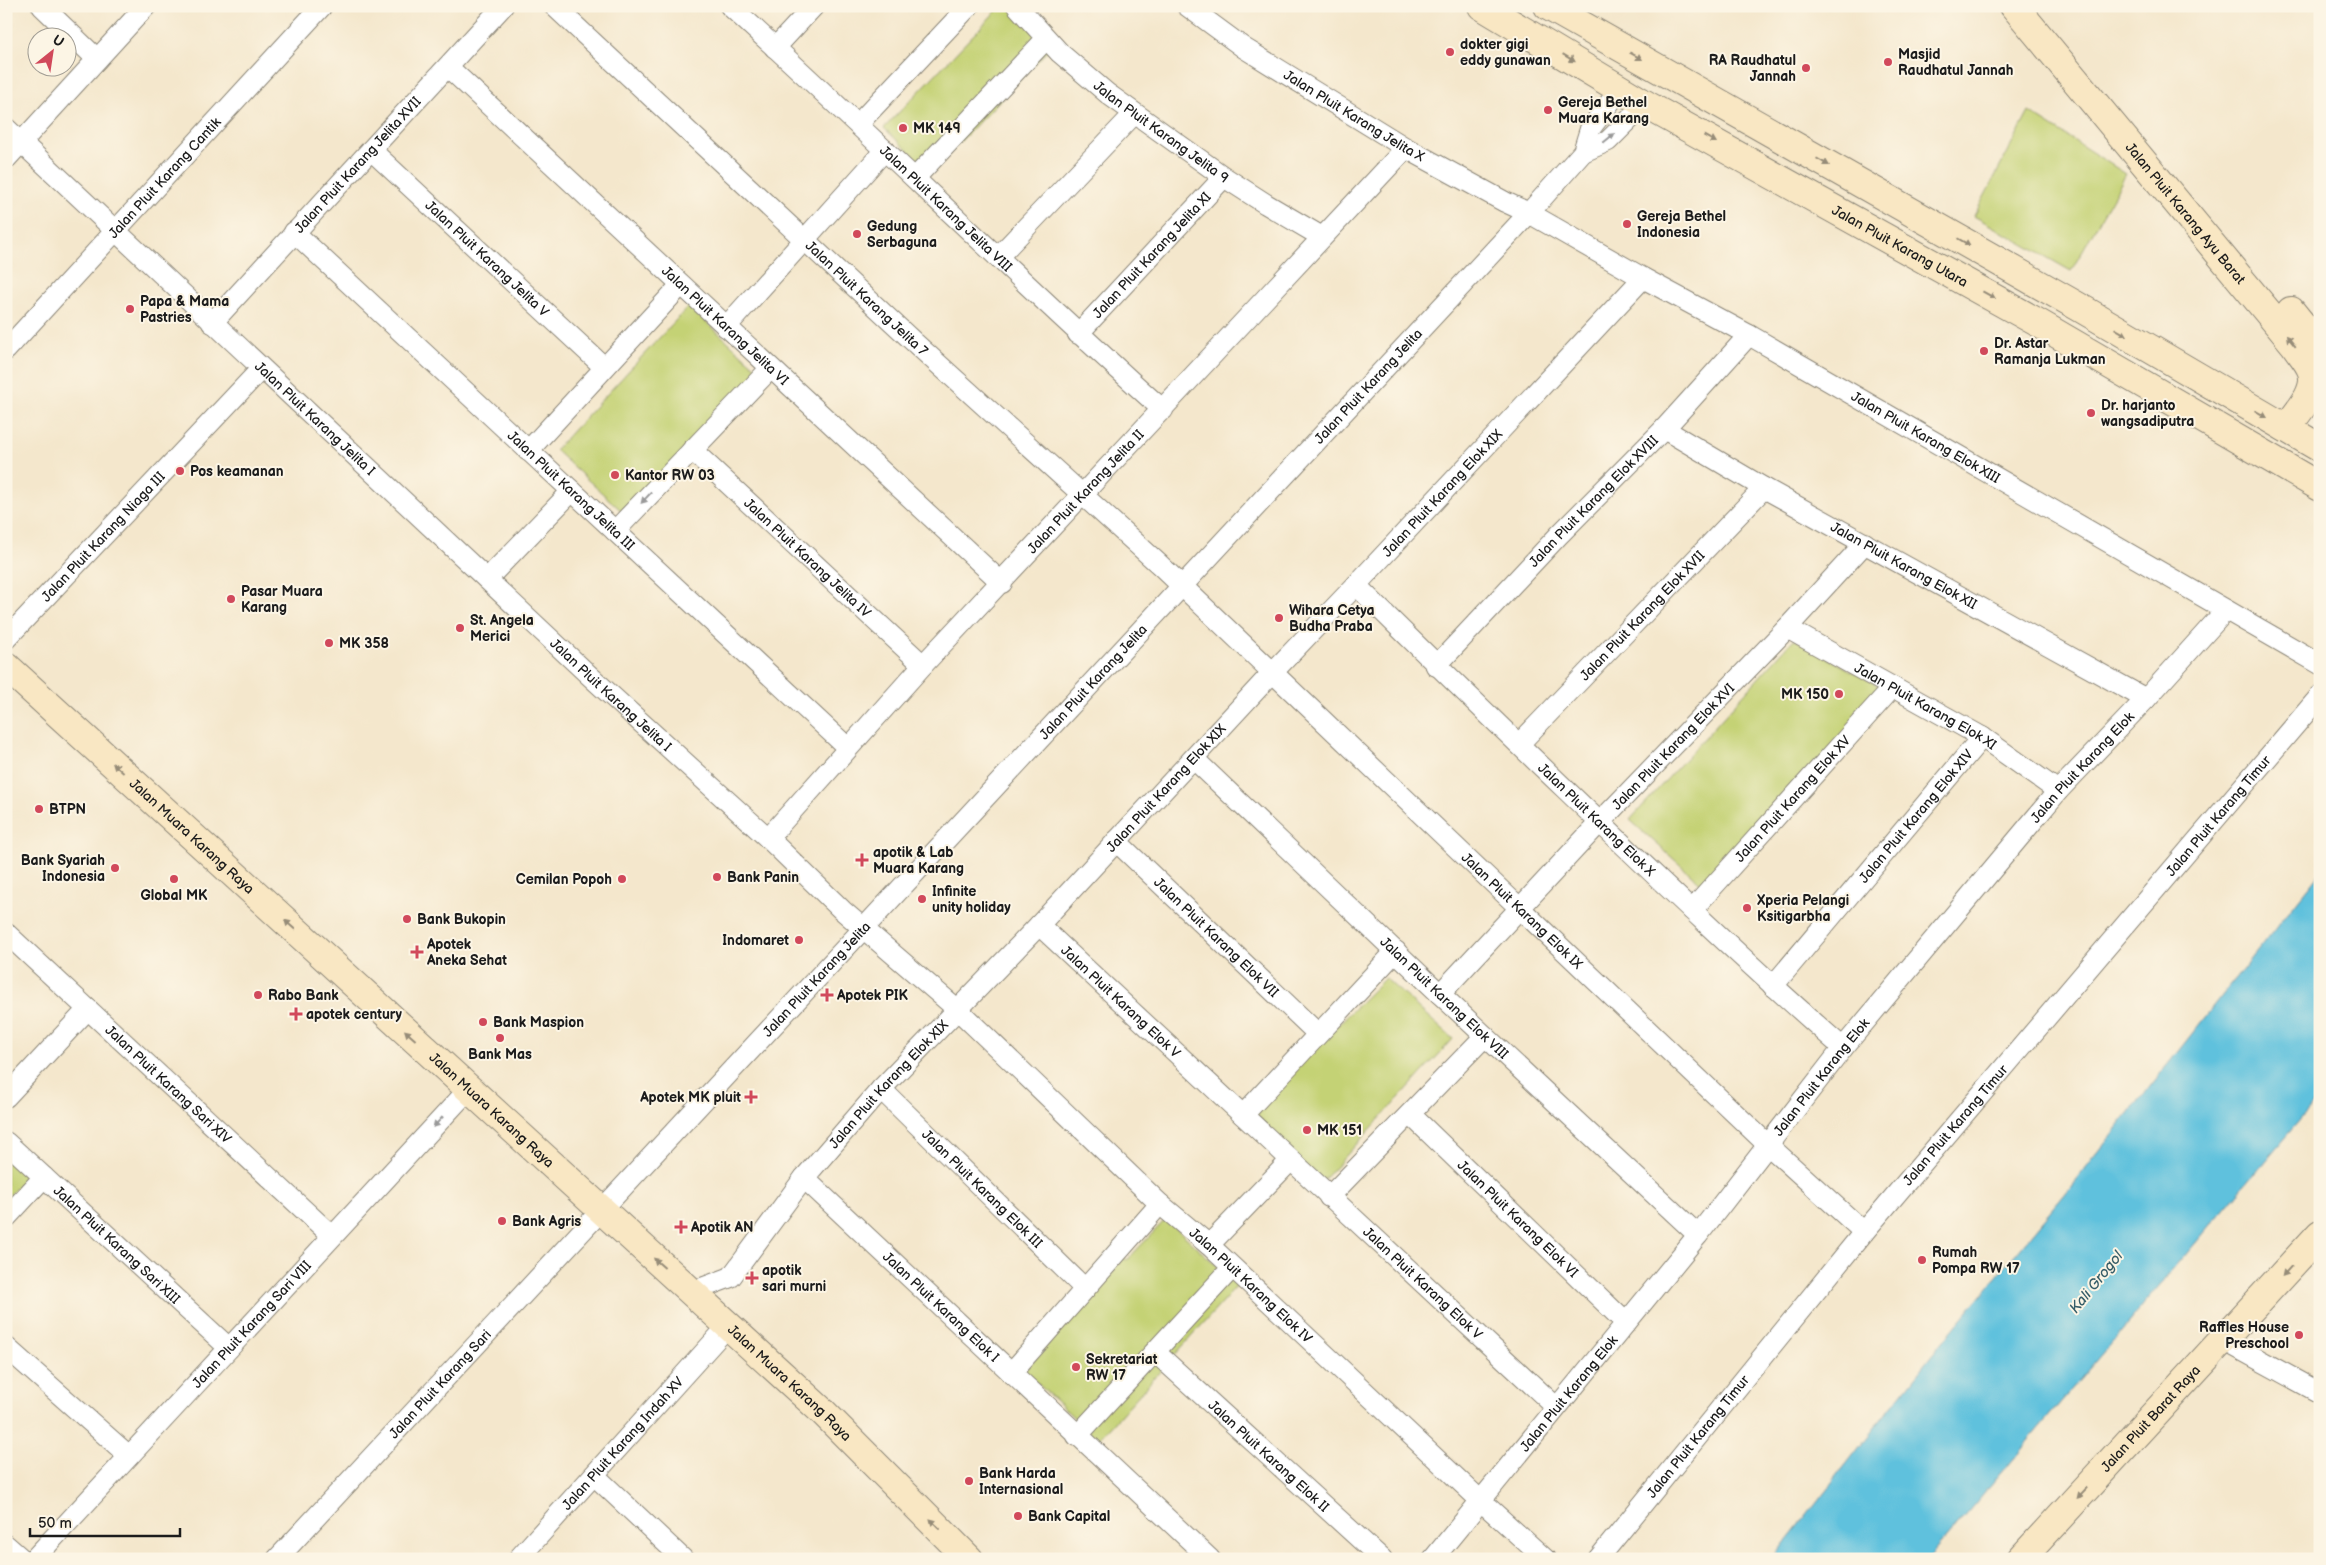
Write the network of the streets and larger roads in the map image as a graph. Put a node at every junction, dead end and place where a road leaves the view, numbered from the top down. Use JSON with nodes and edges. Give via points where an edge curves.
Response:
{"nodes":[{"id":1,"x":42,"y":6,"type":"edge"},
{"id":2,"x":146,"y":6,"type":"edge"},
{"id":3,"x":322,"y":6,"type":"edge"},
{"id":4,"x":503,"y":6,"type":"edge"},
{"id":5,"x":554,"y":6,"type":"edge"},
{"id":6,"x":730,"y":6,"type":"edge"},
{"id":7,"x":814,"y":6,"type":"edge"},
{"id":8,"x":969,"y":6,"type":"edge"},
{"id":9,"x":1187,"y":6,"type":"edge"},
{"id":10,"x":1482,"y":6,"type":"edge"},
{"id":11,"x":2014,"y":6,"type":"edge"},
{"id":12,"x":2033,"y":6,"type":"edge"},
{"id":13,"x":1018,"y":7,"type":"edge"},
{"id":14,"x":1562,"y":10,"type":"edge"},
{"id":15,"x":1046,"y":39,"type":"junction"},
{"id":16,"x":775,"y":48,"type":"junction"},
{"id":17,"x":97,"y":59,"type":"junction"},
{"id":18,"x":448,"y":67,"type":"junction"},
{"id":19,"x":1620,"y":89,"type":"junction"},
{"id":20,"x":1645,"y":104,"type":"junction"},
{"id":21,"x":1134,"y":114,"type":"junction"},
{"id":22,"x":858,"y":124,"type":"junction"},
{"id":23,"x":6,"y":128,"type":"edge"},
{"id":24,"x":22,"y":142,"type":"junction"},
{"id":25,"x":1794,"y":145,"type":"junction"},
{"id":26,"x":1406,"y":148,"type":"junction"},
{"id":27,"x":371,"y":150,"type":"junction"},
{"id":28,"x":885,"y":150,"type":"junction"},
{"id":29,"x":1583,"y":152,"type":"junction"},
{"id":30,"x":1744,"y":158,"type":"junction"},
{"id":31,"x":6,"y":160,"type":"edge"},
{"id":32,"x":1224,"y":177,"type":"junction"},
{"id":33,"x":915,"y":178,"type":"junction"},
{"id":34,"x":1529,"y":213,"type":"junction"},
{"id":35,"x":117,"y":231,"type":"junction"},
{"id":36,"x":294,"y":232,"type":"junction"},
{"id":37,"x":1322,"y":237,"type":"junction"},
{"id":38,"x":806,"y":239,"type":"junction"},
{"id":39,"x":998,"y":257,"type":"junction"},
{"id":40,"x":1643,"y":278,"type":"junction"},
{"id":41,"x":2032,"y":281,"type":"junction"},
{"id":42,"x":681,"y":285,"type":"junction"},
{"id":43,"x":2079,"y":307,"type":"junction"},
{"id":44,"x":2035,"y":321,"type":"junction"},
{"id":45,"x":212,"y":322,"type":"junction"},
{"id":46,"x":726,"y":327,"type":"junction"},
{"id":47,"x":1078,"y":334,"type":"junction"},
{"id":48,"x":1749,"y":335,"type":"junction"},
{"id":49,"x":2320,"y":347,"type":"edge"},
{"id":50,"x":6,"y":350,"type":"edge"},
{"id":51,"x":604,"y":368,"type":"junction"},
{"id":52,"x":261,"y":369,"type":"junction"},
{"id":53,"x":770,"y":369,"type":"junction"},
{"id":54,"x":1163,"y":410,"type":"junction"},
{"id":55,"x":2286,"y":428,"type":"junction"},
{"id":56,"x":1664,"y":429,"type":"junction"},
{"id":57,"x":2320,"y":448,"type":"edge"},
{"id":58,"x":692,"y":450,"type":"junction"},
{"id":59,"x":528,"y":451,"type":"junction"},
{"id":60,"x":2320,"y":472,"type":"edge"},
{"id":61,"x":2320,"y":487,"type":"edge"},
{"id":62,"x":1764,"y":488,"type":"junction"},
{"id":63,"x":572,"y":491,"type":"junction"},
{"id":64,"x":1083,"y":495,"type":"junction"},
{"id":65,"x":615,"y":531,"type":"junction"},
{"id":66,"x":1865,"y":543,"type":"junction"},
{"id":67,"x":487,"y":579,"type":"junction"},
{"id":68,"x":1002,"y":583,"type":"junction"},
{"id":69,"x":1356,"y":586,"type":"junction"},
{"id":70,"x":1181,"y":587,"type":"junction"},
{"id":71,"x":2226,"y":610,"type":"junction"},
{"id":72,"x":1787,"y":628,"type":"junction"},
{"id":73,"x":6,"y":639,"type":"edge"},
{"id":74,"x":2320,"y":664,"type":"edge"},
{"id":75,"x":923,"y":665,"type":"junction"},
{"id":76,"x":6,"y":666,"type":"edge"},
{"id":77,"x":1436,"y":666,"type":"junction"},
{"id":78,"x":1272,"y":672,"type":"junction"},
{"id":79,"x":1894,"y":687,"type":"junction"},
{"id":80,"x":2320,"y":696,"type":"edge"},
{"id":81,"x":2146,"y":699,"type":"junction"},
{"id":82,"x":1982,"y":737,"type":"junction"},
{"id":83,"x":1519,"y":744,"type":"junction"},
{"id":84,"x":848,"y":748,"type":"junction"},
{"id":85,"x":1194,"y":759,"type":"junction"},
{"id":86,"x":2058,"y":791,"type":"junction"},
{"id":87,"x":1600,"y":822,"type":"junction"},
{"id":88,"x":768,"y":838,"type":"junction"},
{"id":89,"x":1116,"y":841,"type":"junction"},
{"id":90,"x":1520,"y":908,"type":"junction"},
{"id":91,"x":1692,"y":910,"type":"junction"},
{"id":92,"x":1039,"y":925,"type":"junction"},
{"id":93,"x":864,"y":929,"type":"junction"},
{"id":94,"x":6,"y":933,"type":"edge"},
{"id":95,"x":1396,"y":951,"type":"junction"},
{"id":96,"x":1773,"y":986,"type":"junction"},
{"id":97,"x":1440,"y":994,"type":"junction"},
{"id":98,"x":88,"y":1009,"type":"junction"},
{"id":99,"x":957,"y":1009,"type":"junction"},
{"id":100,"x":1317,"y":1033,"type":"junction"},
{"id":101,"x":1485,"y":1036,"type":"junction"},
{"id":102,"x":1842,"y":1048,"type":"junction"},
{"id":103,"x":469,"y":1089,"type":"junction"},
{"id":104,"x":881,"y":1089,"type":"junction"},
{"id":105,"x":6,"y":1097,"type":"edge"},
{"id":106,"x":1411,"y":1114,"type":"junction"},
{"id":107,"x":1243,"y":1115,"type":"junction"},
{"id":108,"x":6,"y":1142,"type":"edge"},
{"id":109,"x":1768,"y":1145,"type":"junction"},
{"id":110,"x":1290,"y":1161,"type":"junction"},
{"id":111,"x":44,"y":1177,"type":"junction"},
{"id":112,"x":804,"y":1178,"type":"junction"},
{"id":113,"x":1329,"y":1197,"type":"junction"},
{"id":114,"x":1160,"y":1204,"type":"junction"},
{"id":115,"x":601,"y":1210,"type":"junction"},
{"id":116,"x":6,"y":1218,"type":"edge"},
{"id":117,"x":1864,"y":1232,"type":"junction"},
{"id":118,"x":1698,"y":1235,"type":"junction"},
{"id":119,"x":332,"y":1236,"type":"junction"},
{"id":120,"x":2319,"y":1236,"type":"edge"},
{"id":121,"x":1209,"y":1245,"type":"junction"},
{"id":122,"x":1232,"y":1268,"type":"junction"},
{"id":123,"x":1085,"y":1289,"type":"junction"},
{"id":124,"x":691,"y":1292,"type":"junction"},
{"id":125,"x":1626,"y":1323,"type":"junction"},
{"id":126,"x":728,"y":1326,"type":"junction"},
{"id":127,"x":2223,"y":1340,"type":"junction"},
{"id":128,"x":6,"y":1347,"type":"edge"},
{"id":129,"x":229,"y":1348,"type":"junction"},
{"id":130,"x":1155,"y":1352,"type":"junction"},
{"id":131,"x":1011,"y":1373,"type":"junction"},
{"id":132,"x":2320,"y":1393,"type":"edge"},
{"id":133,"x":1556,"y":1407,"type":"junction"},
{"id":134,"x":1077,"y":1436,"type":"junction"},
{"id":135,"x":129,"y":1456,"type":"junction"},
{"id":136,"x":594,"y":1475,"type":"junction"},
{"id":137,"x":1481,"y":1502,"type":"junction"},
{"id":138,"x":6,"y":1545,"type":"edge"},
{"id":139,"x":22,"y":1559,"type":"edge"},
{"id":140,"x":34,"y":1559,"type":"edge"},
{"id":141,"x":277,"y":1559,"type":"edge"},
{"id":142,"x":518,"y":1559,"type":"edge"},
{"id":143,"x":683,"y":1559,"type":"edge"},
{"id":144,"x":969,"y":1559,"type":"edge"},
{"id":145,"x":1210,"y":1559,"type":"edge"},
{"id":146,"x":1382,"y":1559,"type":"edge"},
{"id":147,"x":1433,"y":1559,"type":"edge"},
{"id":148,"x":1545,"y":1559,"type":"edge"},
{"id":149,"x":1598,"y":1559,"type":"edge"},
{"id":150,"x":2022,"y":1559,"type":"edge"}],
"edges":[{"from":1,"to":17,"type":"street"},
{"from":2,"to":17,"type":"street"},
{"from":3,"to":35,"type":"street","name":"Jalan Pluit Karang Cantik"},
{"from":4,"to":18,"type":"street","name":"Jalan Pluit Karang Jelita XVII"},
{"from":5,"to":38,"type":"street","name":"Jalan Pluit Karang Jelita 7"},
{"from":6,"to":16,"type":"street","name":"Jalan Pluit Karang Jelita VIII"},
{"from":7,"to":16,"type":"street"},
{"from":8,"to":22,"type":"street"},
{"from":9,"to":26,"type":"street","name":"Jalan Pluit Karang Jelita X","via":[[1251,53]]},
{"from":10,"to":19,"type":"street","name":"Jalan Pluit Karang Utara","one_way":true},
{"from":55,"to":11,"type":"street","name":"Jalan Pluit Karang Ayu Barat","one_way":true,"via":[[2310,392],[2313,380],[2310,366]]},
{"from":12,"to":49,"type":"street","name":"Jalan Pluit Karang Ayu Barat"},
{"from":13,"to":15,"type":"street","name":"Jalan Pluit Karang Jelita 9"},
{"from":14,"to":25,"type":"street","one_way":true},
{"from":15,"to":21,"type":"street","name":"Jalan Pluit Karang Jelita 9"},
{"from":15,"to":33,"type":"street"},
{"from":16,"to":22,"type":"street","name":"Jalan Pluit Karang Jelita VIII"},
{"from":17,"to":24,"type":"street"},
{"from":18,"to":27,"type":"street","name":"Jalan Pluit Karang Jelita XVII"},
{"from":18,"to":42,"type":"street","name":"Jalan Pluit Karang Jelita VI"},
{"from":19,"to":20,"type":"street","name":"Jalan Pluit Karang Utara"},
{"from":19,"to":29,"type":"street","name":"Jalan Pluit Karang Jelita","via":[[1590,129]]},
{"from":29,"to":20,"type":"street","name":"Jalan Pluit Karang Jelita","one_way":true,"via":[[1608,141]]},
{"from":20,"to":30,"type":"street","name":"Jalan Pluit Karang Utara","one_way":true},
{"from":21,"to":32,"type":"street","name":"Jalan Pluit Karang Jelita 9"},
{"from":21,"to":39,"type":"street"},
{"from":22,"to":28,"type":"street","name":"Jalan Pluit Karang Jelita VIII"},
{"from":23,"to":24,"type":"street","name":"Jalan Pluit Karang Jelita I"},
{"from":24,"to":31,"type":"street"},
{"from":24,"to":35,"type":"street","name":"Jalan Pluit Karang Jelita I"},
{"from":25,"to":30,"type":"street"},
{"from":25,"to":41,"type":"street","one_way":true},
{"from":26,"to":34,"type":"street","name":"Jalan Pluit Karang Jelita X"},
{"from":26,"to":37,"type":"street","name":"Jalan Pluit Karang Jelita II"},
{"from":27,"to":36,"type":"street","name":"Jalan Pluit Karang Jelita XVII"},
{"from":27,"to":51,"type":"street","name":"Jalan Pluit Karang Jelita V"},
{"from":28,"to":33,"type":"street","name":"Jalan Pluit Karang Jelita VIII"},
{"from":28,"to":38,"type":"street"},
{"from":29,"to":34,"type":"street","name":"Jalan Pluit Karang Jelita"},
{"from":30,"to":44,"type":"street","name":"Jalan Pluit Karang Utara","one_way":true},
{"from":32,"to":37,"type":"street","name":"Jalan Pluit Karang Jelita 9"},
{"from":32,"to":47,"type":"street","name":"Jalan Pluit Karang Jelita XI"},
{"from":33,"to":39,"type":"street","name":"Jalan Pluit Karang Jelita VIII"},
{"from":34,"to":40,"type":"street","name":"Jalan Pluit Karang Elok XIII"},
{"from":34,"to":70,"type":"street","name":"Jalan Pluit Karang Jelita"},
{"from":35,"to":45,"type":"street","name":"Jalan Pluit Karang Jelita I"},
{"from":35,"to":50,"type":"street","name":"Jalan Pluit Karang Cantik"},
{"from":36,"to":45,"type":"street","name":"Jalan Pluit Karang Jelita XVII"},
{"from":36,"to":59,"type":"street","name":"Jalan Pluit Karang Jelita III"},
{"from":37,"to":54,"type":"street","name":"Jalan Pluit Karang Jelita II"},
{"from":38,"to":46,"type":"street"},
{"from":38,"to":64,"type":"street","name":"Jalan Pluit Karang Jelita 7"},
{"from":39,"to":47,"type":"street","name":"Jalan Pluit Karang Jelita VIII"},
{"from":40,"to":48,"type":"street","name":"Jalan Pluit Karang Elok XIII"},
{"from":40,"to":69,"type":"street","name":"Jalan Pluit Karang Elok XIX"},
{"from":41,"to":43,"type":"street"},
{"from":41,"to":44,"type":"street"},
{"from":42,"to":46,"type":"street","name":"Jalan Pluit Karang Jelita VI"},
{"from":42,"to":51,"type":"street"},
{"from":43,"to":55,"type":"street","one_way":true},
{"from":43,"to":60,"type":"street","via":[[2073,306],[2064,311],[2062,317],[2068,326]]},
{"from":44,"to":61,"type":"street","name":"Jalan Pluit Karang Utara"},
{"from":45,"to":52,"type":"street","name":"Jalan Pluit Karang Jelita I"},
{"from":46,"to":53,"type":"street","name":"Jalan Pluit Karang Jelita VI"},
{"from":47,"to":54,"type":"street","name":"Jalan Pluit Karang Jelita VIII"},
{"from":48,"to":56,"type":"street","name":"Jalan Pluit Karang Elok XVIII"},
{"from":48,"to":71,"type":"street","name":"Jalan Pluit Karang Elok XIII"},
{"from":51,"to":59,"type":"street"},
{"from":52,"to":67,"type":"street","name":"Jalan Pluit Karang Jelita I"},
{"from":52,"to":73,"type":"street","name":"Jalan Pluit Karang Niaga III"},
{"from":53,"to":58,"type":"street"},
{"from":53,"to":68,"type":"street","name":"Jalan Pluit Karang Jelita VI"},
{"from":54,"to":64,"type":"street","name":"Jalan Pluit Karang Jelita II"},
{"from":55,"to":57,"type":"street"},
{"from":56,"to":62,"type":"street","name":"Jalan Pluit Karang Elok XII"},
{"from":56,"to":77,"type":"street","name":"Jalan Pluit Karang Elok XVIII","via":[[1559,534]]},
{"from":58,"to":65,"type":"street","one_way":true},
{"from":58,"to":75,"type":"street","name":"Jalan Pluit Karang Jelita IV"},
{"from":59,"to":63,"type":"street","name":"Jalan Pluit Karang Jelita III"},
{"from":62,"to":66,"type":"street","name":"Jalan Pluit Karang Elok XII"},
{"from":62,"to":83,"type":"street","name":"Jalan Pluit Karang Elok XVII"},
{"from":63,"to":65,"type":"street","name":"Jalan Pluit Karang Jelita III"},
{"from":63,"to":67,"type":"street"},
{"from":64,"to":68,"type":"street","name":"Jalan Pluit Karang Jelita II"},
{"from":64,"to":70,"type":"street","name":"Jalan Pluit Karang Jelita 7"},
{"from":65,"to":84,"type":"street","name":"Jalan Pluit Karang Jelita III"},
{"from":66,"to":72,"type":"street","name":"Jalan Pluit Karang Elok XVI"},
{"from":66,"to":81,"type":"street","name":"Jalan Pluit Karang Elok XII"},
{"from":67,"to":88,"type":"street","name":"Jalan Pluit Karang Jelita I"},
{"from":68,"to":75,"type":"street","name":"Jalan Pluit Karang Jelita II"},
{"from":69,"to":77,"type":"street","name":"Jalan Pluit Karang Elok X"},
{"from":69,"to":78,"type":"street","name":"Jalan Pluit Karang Elok XIX"},
{"from":70,"to":78,"type":"street","name":"Jalan Pluit Karang Elok IX"},
{"from":70,"to":93,"type":"street","name":"Jalan Pluit Karang Jelita"},
{"from":71,"to":74,"type":"street","name":"Jalan Pluit Karang Elok XIII"},
{"from":71,"to":81,"type":"street","name":"Jalan Pluit Karang Elok"},
{"from":72,"to":79,"type":"street","name":"Jalan Pluit Karang Elok XI"},
{"from":72,"to":87,"type":"street","name":"Jalan Pluit Karang Elok XVI"},
{"from":75,"to":84,"type":"street","name":"Jalan Pluit Karang Jelita II"},
{"from":103,"to":76,"type":"street","name":"Jalan Muara Karang Raya","one_way":true},
{"from":77,"to":83,"type":"street","name":"Jalan Pluit Karang Elok X"},
{"from":78,"to":85,"type":"street","name":"Jalan Pluit Karang Elok XIX"},
{"from":78,"to":90,"type":"street","name":"Jalan Pluit Karang Elok IX"},
{"from":79,"to":82,"type":"street","name":"Jalan Pluit Karang Elok XI"},
{"from":79,"to":91,"type":"street","name":"Jalan Pluit Karang Elok XV"},
{"from":80,"to":117,"type":"street","name":"Jalan Pluit Karang Timur"},
{"from":81,"to":86,"type":"street","name":"Jalan Pluit Karang Elok"},
{"from":82,"to":86,"type":"street","name":"Jalan Pluit Karang Elok XI"},
{"from":82,"to":96,"type":"street","name":"Jalan Pluit Karang Elok XIV"},
{"from":83,"to":87,"type":"street","name":"Jalan Pluit Karang Elok X"},
{"from":84,"to":88,"type":"street","name":"Jalan Pluit Karang Jelita II"},
{"from":85,"to":89,"type":"street","name":"Jalan Pluit Karang Elok XIX"},
{"from":85,"to":95,"type":"street","name":"Jalan Pluit Karang Elok VIII"},
{"from":86,"to":102,"type":"street","name":"Jalan Pluit Karang Elok"},
{"from":87,"to":90,"type":"street","name":"Jalan Pluit Karang Elok XVI"},
{"from":87,"to":91,"type":"street","name":"Jalan Pluit Karang Elok X"},
{"from":88,"to":93,"type":"street","name":"Jalan Pluit Karang Jelita I"},
{"from":89,"to":92,"type":"street","name":"Jalan Pluit Karang Elok XIX"},
{"from":89,"to":100,"type":"street","name":"Jalan Pluit Karang Elok VII"},
{"from":90,"to":97,"type":"street","name":"Jalan Pluit Karang Elok XVI"},
{"from":90,"to":109,"type":"street","name":"Jalan Pluit Karang Elok IX"},
{"from":91,"to":96,"type":"street","name":"Jalan Pluit Karang Elok X"},
{"from":92,"to":99,"type":"street","name":"Jalan Pluit Karang Elok XIX"},
{"from":92,"to":107,"type":"street","name":"Jalan Pluit Karang Elok V"},
{"from":93,"to":99,"type":"street","name":"Jalan Pluit Karang Jelita I"},
{"from":93,"to":115,"type":"street","name":"Jalan Pluit Karang Jelita"},
{"from":94,"to":98,"type":"street","name":"Jalan Pluit Karang Sari XIV"},
{"from":95,"to":97,"type":"street","name":"Jalan Pluit Karang Elok VIII"},
{"from":95,"to":100,"type":"street"},
{"from":96,"to":102,"type":"street","name":"Jalan Pluit Karang Elok X"},
{"from":97,"to":101,"type":"street","name":"Jalan Pluit Karang Elok VIII"},
{"from":98,"to":105,"type":"street"},
{"from":98,"to":119,"type":"street","name":"Jalan Pluit Karang Sari XIV"},
{"from":99,"to":104,"type":"street","name":"Jalan Pluit Karang Elok XIX"},
{"from":99,"to":114,"type":"street","name":"Jalan Pluit Karang Elok IV"},
{"from":100,"to":107,"type":"street"},
{"from":101,"to":106,"type":"street"},
{"from":101,"to":118,"type":"street","name":"Jalan Pluit Karang Elok VIII"},
{"from":102,"to":109,"type":"street","name":"Jalan Pluit Karang Elok"},
{"from":103,"to":115,"type":"street","name":"Jalan Muara Karang Raya"},
{"from":103,"to":119,"type":"street","name":"Jalan Pluit Karang Sari VIII","one_way":true},
{"from":104,"to":112,"type":"street","name":"Jalan Pluit Karang Elok XIX"},
{"from":104,"to":123,"type":"street","name":"Jalan Pluit Karang Elok III"},
{"from":106,"to":113,"type":"street"},
{"from":106,"to":125,"type":"street","name":"Jalan Pluit Karang Elok VI"},
{"from":107,"to":110,"type":"street","name":"Jalan Pluit Karang Elok V"},
{"from":108,"to":111,"type":"street","name":"Jalan Pluit Karang Sari XIII"},
{"from":109,"to":117,"type":"street","name":"Jalan Pluit Karang Elok IX"},
{"from":109,"to":118,"type":"street","name":"Jalan Pluit Karang Elok"},
{"from":110,"to":113,"type":"street","name":"Jalan Pluit Karang Elok V"},
{"from":110,"to":121,"type":"street"},
{"from":111,"to":116,"type":"street"},
{"from":111,"to":129,"type":"street","name":"Jalan Pluit Karang Sari XIII"},
{"from":112,"to":124,"type":"street","name":"Jalan Pluit Karang Elok XIX","via":[[731,1277]]},
{"from":112,"to":131,"type":"street","name":"Jalan Pluit Karang Elok I"},
{"from":113,"to":133,"type":"street","name":"Jalan Pluit Karang Elok V"},
{"from":114,"to":121,"type":"street","name":"Jalan Pluit Karang Elok IV"},
{"from":114,"to":123,"type":"street"},
{"from":124,"to":115,"type":"street","name":"Jalan Muara Karang Raya","one_way":true},
{"from":115,"to":141,"type":"street","name":"Jalan Pluit Karang Sari"},
{"from":117,"to":149,"type":"street","name":"Jalan Pluit Karang Timur"},
{"from":118,"to":125,"type":"street","name":"Jalan Pluit Karang Elok"},
{"from":119,"to":129,"type":"street","name":"Jalan Pluit Karang Sari VIII"},
{"from":120,"to":127,"type":"street","name":"Jalan Pluit Barat Raya","one_way":true},
{"from":121,"to":122,"type":"street","name":"Jalan Pluit Karang Elok IV"},
{"from":122,"to":130,"type":"street"},
{"from":122,"to":137,"type":"street","name":"Jalan Pluit Karang Elok IV"},
{"from":123,"to":131,"type":"street"},
{"from":124,"to":126,"type":"street","name":"Jalan Muara Karang Raya"},
{"from":125,"to":133,"type":"street","name":"Jalan Pluit Karang Elok"},
{"from":126,"to":136,"type":"street","name":"Jalan Pluit Karang Indah XV"},
{"from":144,"to":126,"type":"street","name":"Jalan Muara Karang Raya","one_way":true,"via":[[824,1413]]},
{"from":127,"to":132,"type":"street"},
{"from":127,"to":150,"type":"street","name":"Jalan Pluit Barat Raya","one_way":true},
{"from":128,"to":135,"type":"street"},
{"from":129,"to":135,"type":"street","name":"Jalan Pluit Karang Sari VIII"},
{"from":130,"to":134,"type":"street"},
{"from":130,"to":146,"type":"street","name":"Jalan Pluit Karang Elok II"},
{"from":131,"to":134,"type":"street","name":"Jalan Pluit Karang Elok I"},
{"from":133,"to":137,"type":"street","name":"Jalan Pluit Karang Elok"},
{"from":134,"to":145,"type":"street","name":"Jalan Pluit Karang Elok I"},
{"from":135,"to":140,"type":"street","name":"Jalan Pluit Karang Sari VIII"},
{"from":136,"to":142,"type":"street","name":"Jalan Pluit Karang Indah XV"},
{"from":136,"to":143,"type":"street"},
{"from":137,"to":147,"type":"street","name":"Jalan Pluit Karang Elok"},
{"from":137,"to":148,"type":"street","name":"Jalan Pluit Karang Elok IV"},
{"from":138,"to":139,"type":"street"}]}
